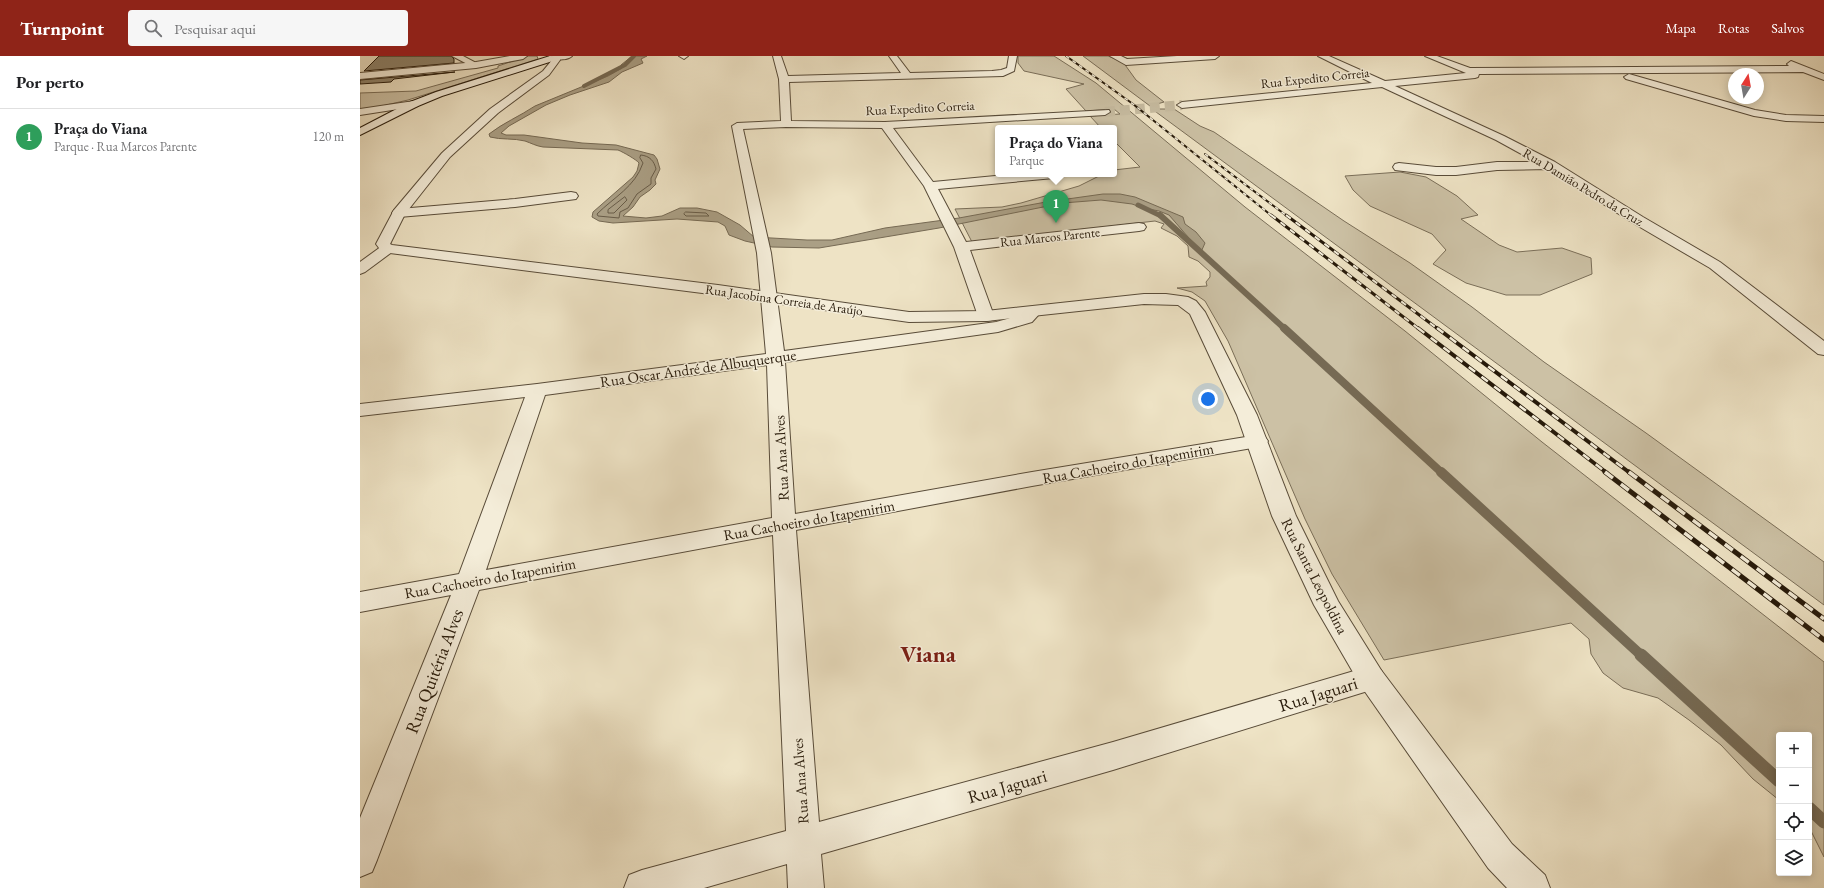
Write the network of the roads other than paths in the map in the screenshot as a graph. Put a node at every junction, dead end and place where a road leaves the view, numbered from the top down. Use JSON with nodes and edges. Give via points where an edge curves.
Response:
{"nodes":[{"id":1,"x":456,"y":56,"type":"edge"},
{"id":2,"x":522,"y":56,"type":"edge"},
{"id":3,"x":554,"y":56,"type":"edge"},
{"id":4,"x":568,"y":56,"type":"edge"},
{"id":5,"x":777,"y":56,"type":"edge"},
{"id":6,"x":893,"y":56,"type":"edge"},
{"id":7,"x":1013,"y":56,"type":"edge"},
{"id":8,"x":1114,"y":56,"type":"edge"},
{"id":9,"x":1203,"y":56,"type":"edge"},
{"id":10,"x":1215,"y":56,"type":"edge"},
{"id":11,"x":1322,"y":56,"type":"edge"},
{"id":12,"x":1429,"y":56,"type":"edge"},
{"id":13,"x":1776,"y":59,"type":"dead end"},
{"id":14,"x":1699,"y":62,"type":"dead end"},
{"id":15,"x":476,"y":64,"type":"junction"},
{"id":16,"x":1804,"y":69,"type":"junction"},
{"id":17,"x":1607,"y":70,"type":"junction"},
{"id":18,"x":1719,"y":70,"type":"junction"},
{"id":19,"x":1472,"y":73,"type":"junction"},
{"id":20,"x":360,"y":76,"type":"edge"},
{"id":21,"x":907,"y":76,"type":"junction"},
{"id":22,"x":1824,"y":77,"type":"edge"},
{"id":23,"x":784,"y":79,"type":"junction"},
{"id":24,"x":1385,"y":85,"type":"junction"},
{"id":25,"x":414,"y":104,"type":"junction"},
{"id":26,"x":1182,"y":105,"type":"tunnel mouth"},
{"id":27,"x":360,"y":112,"type":"edge"},
{"id":28,"x":1105,"y":112,"type":"tunnel mouth"},
{"id":29,"x":1824,"y":119,"type":"edge"},
{"id":30,"x":786,"y":124,"type":"junction"},
{"id":31,"x":885,"y":125,"type":"junction"},
{"id":32,"x":737,"y":126,"type":"joint"},
{"id":33,"x":360,"y":132,"type":"edge"},
{"id":34,"x":1551,"y":165,"type":"junction"},
{"id":35,"x":1399,"y":167,"type":"dead end"},
{"id":36,"x":1023,"y":177,"type":"edge"},
{"id":37,"x":930,"y":186,"type":"junction"},
{"id":38,"x":571,"y":196,"type":"dead end"},
{"id":39,"x":399,"y":213,"type":"junction"},
{"id":40,"x":1139,"y":227,"type":"dead end"},
{"id":41,"x":961,"y":247,"type":"junction"},
{"id":42,"x":387,"y":249,"type":"junction"},
{"id":43,"x":360,"y":269,"type":"edge"},
{"id":44,"x":769,"y":299,"type":"junction"},
{"id":45,"x":1182,"y":300,"type":"joint"},
{"id":46,"x":1033,"y":312,"type":"junction"},
{"id":47,"x":986,"y":316,"type":"junction"},
{"id":48,"x":1824,"y":350,"type":"edge"},
{"id":49,"x":776,"y":358,"type":"junction"},
{"id":50,"x":537,"y":390,"type":"junction"},
{"id":51,"x":360,"y":410,"type":"edge"},
{"id":52,"x":1258,"y":440,"type":"junction"},
{"id":53,"x":784,"y":525,"type":"junction"},
{"id":54,"x":469,"y":582,"type":"junction"},
{"id":55,"x":360,"y":602,"type":"edge"},
{"id":56,"x":1371,"y":678,"type":"junction"},
{"id":57,"x":804,"y":843,"type":"junction"},
{"id":58,"x":360,"y":860,"type":"edge"},
{"id":59,"x":642,"y":888,"type":"edge"},
{"id":60,"x":806,"y":888,"type":"edge"},
{"id":61,"x":1532,"y":888,"type":"edge"}],
"edges":[{"from":1,"to":15,"type":"street"},
{"from":2,"to":15,"type":"street"},
{"from":3,"to":4,"type":"street"},
{"from":3,"to":25,"type":"street"},
{"from":3,"to":39,"type":"street","via":[[553,65],[546,72],[494,111],[450,151]]},
{"from":5,"to":23,"type":"street"},
{"from":6,"to":21,"type":"street"},
{"from":7,"to":21,"type":"street","via":[[1011,69],[1003,73]]},
{"from":8,"to":9,"type":"street","via":[[1126,62]]},
{"from":9,"to":10,"type":"street"},
{"from":11,"to":24,"type":"street","name":"Rua Damião Pedro da Cruz"},
{"from":12,"to":19,"type":"street"},
{"from":13,"to":16,"type":"street"},
{"from":14,"to":18,"type":"street"},
{"from":15,"to":20,"type":"street"},
{"from":16,"to":18,"type":"street","name":"Rua Expedito Correia"},
{"from":16,"to":22,"type":"street"},
{"from":17,"to":18,"type":"street","name":"Rua Expedito Correia"},
{"from":17,"to":19,"type":"street","name":"Rua Expedito Correia"},
{"from":17,"to":29,"type":"street","via":[[1754,113],[1786,118]]},
{"from":19,"to":24,"type":"street","name":"Rua Expedito Correia"},
{"from":21,"to":23,"type":"street"},
{"from":23,"to":30,"type":"street"},
{"from":24,"to":26,"type":"street","name":"Rua Expedito Correia"},
{"from":24,"to":34,"type":"street","name":"Rua Damião Pedro da Cruz","via":[[1500,138]]},
{"from":25,"to":27,"type":"street"},
{"from":25,"to":33,"type":"street"},
{"from":28,"to":31,"type":"street","name":"Rua Expedito Correia"},
{"from":30,"to":31,"type":"street","name":"Rua Expedito Correia"},
{"from":30,"to":32,"type":"street","name":"Rua Expedito Correia"},
{"from":31,"to":37,"type":"street"},
{"from":32,"to":44,"type":"street","name":"Rua Ana Alves","via":[[761,244]]},
{"from":34,"to":35,"type":"street","via":[[1496,166],[1456,171]]},
{"from":34,"to":48,"type":"street","name":"Rua Damião Pedro da Cruz","via":[[1715,265]]},
{"from":36,"to":37,"type":"street"},
{"from":37,"to":41,"type":"street"},
{"from":38,"to":39,"type":"street"},
{"from":39,"to":42,"type":"street","via":[[384,244]]},
{"from":40,"to":41,"type":"street","name":"Rua Marcos Parente"},
{"from":41,"to":47,"type":"street"},
{"from":42,"to":43,"type":"street"},
{"from":42,"to":44,"type":"street","name":"Rua Jacobina Correia de Araújo","via":[[718,290]]},
{"from":44,"to":47,"type":"street","name":"Rua Jacobina Correia de Araújo","via":[[909,317]]},
{"from":44,"to":49,"type":"street","name":"Rua Ana Alves"},
{"from":45,"to":46,"type":"street","name":"Rua Jacobina Correia de Araújo","via":[[1144,300]]},
{"from":45,"to":52,"type":"street","name":"Rua Santa Leopoldina","via":[[1196,312],[1215,347]]},
{"from":46,"to":47,"type":"street","name":"Rua Jacobina Correia de Araújo"},
{"from":46,"to":49,"type":"street","name":"Rua Oscar André de Albuquerque","via":[[1026,318],[998,327]]},
{"from":49,"to":50,"type":"street","name":"Rua Oscar André de Albuquerque"},
{"from":49,"to":53,"type":"street","name":"Rua Ana Alves"},
{"from":50,"to":51,"type":"street","name":"Rua Oscar André de Albuquerque"},
{"from":50,"to":54,"type":"street","name":"Rua Quitéria Alves"},
{"from":52,"to":53,"type":"street","name":"Rua Cachoeiro do Itapemirim"},
{"from":52,"to":56,"type":"street","name":"Rua Santa Leopoldina","via":[[1288,523],[1327,605]]},
{"from":53,"to":54,"type":"street","name":"Rua Cachoeiro do Itapemirim"},
{"from":53,"to":57,"type":"street","name":"Rua Ana Alves"},
{"from":54,"to":55,"type":"street","name":"Rua Cachoeiro do Itapemirim"},
{"from":54,"to":58,"type":"street","name":"Rua Quitéria Alves"},
{"from":56,"to":57,"type":"street","name":"Rua Jaguari","via":[[1113,756]]},
{"from":56,"to":61,"type":"street","name":"Rua Santa Leopoldina","via":[[1500,856]]},
{"from":57,"to":59,"type":"street","name":"Rua Jaguari"},
{"from":57,"to":60,"type":"street","name":"Rua Ana Alves"}]}
